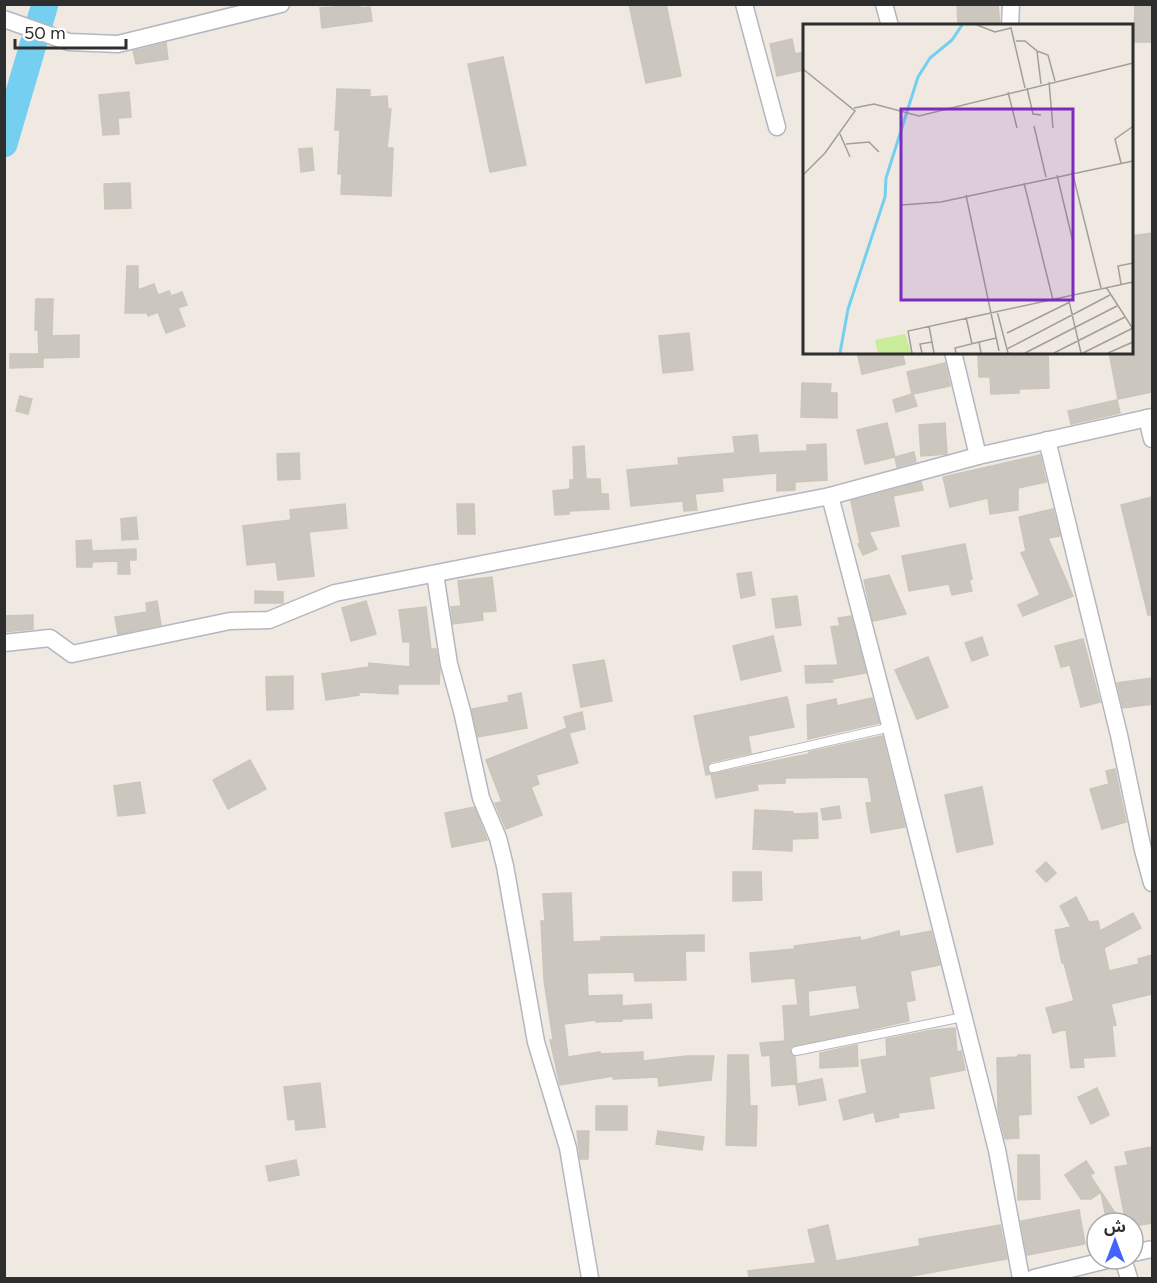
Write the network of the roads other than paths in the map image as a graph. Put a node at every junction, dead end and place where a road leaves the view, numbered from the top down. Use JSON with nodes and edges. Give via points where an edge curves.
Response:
{"nodes":[{"id":1,"x":280,"y":4,"type":"edge"},
{"id":2,"x":744,"y":4,"type":"edge"},
{"id":3,"x":884,"y":4,"type":"edge"},
{"id":4,"x":1011,"y":4,"type":"edge"},
{"id":5,"x":4,"y":19,"type":"edge"},
{"id":6,"x":889,"y":24,"type":"edge"},
{"id":7,"x":1010,"y":24,"type":"edge"},
{"id":8,"x":777,"y":127,"type":"dead end"},
{"id":9,"x":953,"y":354,"type":"edge"},
{"id":10,"x":1150,"y":417,"type":"edge"},
{"id":11,"x":1152,"y":439,"type":"edge"},
{"id":12,"x":1047,"y":440,"type":"junction"},
{"id":13,"x":978,"y":456,"type":"junction"},
{"id":14,"x":830,"y":496,"type":"junction"},
{"id":15,"x":435,"y":574,"type":"junction"},
{"id":16,"x":4,"y":643,"type":"edge"},
{"id":17,"x":891,"y":727,"type":"junction"},
{"id":18,"x":713,"y":768,"type":"dead end"},
{"id":19,"x":1152,"y":883,"type":"edge"},
{"id":20,"x":963,"y":1017,"type":"junction"},
{"id":21,"x":796,"y":1051,"type":"dead end"},
{"id":22,"x":1085,"y":1265,"type":"edge"},
{"id":23,"x":590,"y":1278,"type":"edge"},
{"id":24,"x":1021,"y":1278,"type":"edge"},
{"id":25,"x":1034,"y":1278,"type":"edge"}],
"edges":[{"from":1,"to":5,"type":"street","via":[[118,44],[69,42]]},
{"from":2,"to":8,"type":"street"},
{"from":3,"to":6,"type":"street"},
{"from":4,"to":7,"type":"street"},
{"from":9,"to":13,"type":"street"},
{"from":10,"to":11,"type":"street"},
{"from":10,"to":12,"type":"street"},
{"from":12,"to":13,"type":"street"},
{"from":12,"to":19,"type":"street"},
{"from":13,"to":14,"type":"street"},
{"from":14,"to":15,"type":"street"},
{"from":14,"to":17,"type":"street"},
{"from":15,"to":16,"type":"street","via":[[335,593],[269,620],[230,621],[72,654],[50,638]]},
{"from":15,"to":23,"type":"street","via":[[449,664],[481,798],[505,866],[536,1042],[568,1148]]},
{"from":17,"to":18,"type":"lane"},
{"from":17,"to":20,"type":"street"},
{"from":20,"to":21,"type":"lane"},
{"from":20,"to":24,"type":"street","via":[[997,1150]]},
{"from":22,"to":25,"type":"street"}]}
